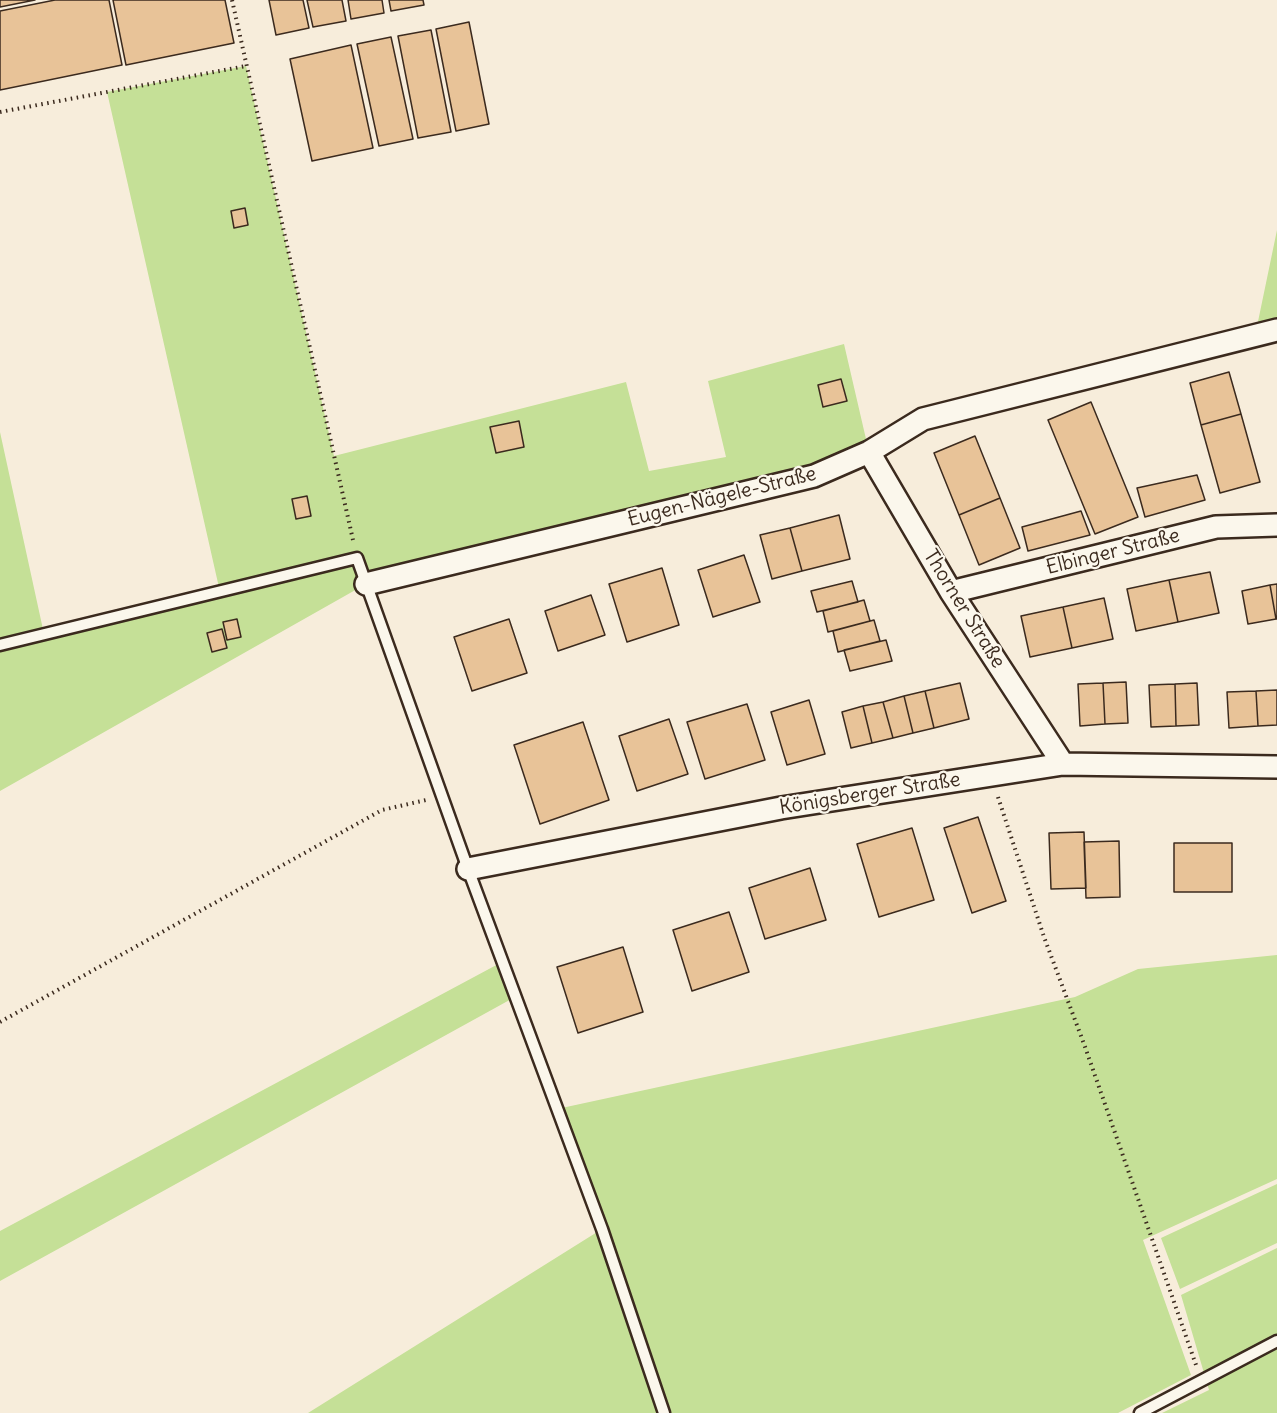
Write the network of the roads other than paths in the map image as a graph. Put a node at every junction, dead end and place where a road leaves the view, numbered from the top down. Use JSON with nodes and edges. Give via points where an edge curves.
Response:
{"nodes":[{"id":1,"x":1277,"y":330,"type":"edge"},
{"id":2,"x":869,"y":452,"type":"junction"},
{"id":3,"x":1277,"y":525,"type":"edge"},
{"id":4,"x":366,"y":584,"type":"junction"},
{"id":5,"x":951,"y":592,"type":"junction"},
{"id":6,"x":0,"y":645,"type":"edge"},
{"id":7,"x":1063,"y":764,"type":"junction"},
{"id":8,"x":1277,"y":767,"type":"edge"},
{"id":9,"x":468,"y":870,"type":"junction"},
{"id":10,"x":1277,"y":1341,"type":"edge"},
{"id":11,"x":664,"y":1413,"type":"edge"},
{"id":12,"x":1140,"y":1413,"type":"edge"}],
"edges":[{"from":1,"to":2,"type":"street","name":"Eugen-Nägele-Straße","via":[[923,419]]},
{"from":2,"to":4,"type":"street","name":"Eugen-Nägele-Straße","via":[[814,476]]},
{"from":2,"to":5,"type":"street","name":"Thorner Straße"},
{"from":3,"to":5,"type":"street","name":"Elbinger Straße","via":[[1216,527]]},
{"from":4,"to":6,"type":"lane","via":[[357,558]]},
{"from":4,"to":9,"type":"lane"},
{"from":5,"to":7,"type":"street","name":"Thorner Straße"},
{"from":7,"to":8,"type":"street","name":"Königsberger Straße"},
{"from":7,"to":9,"type":"street","name":"Königsberger Straße","via":[[781,808]]},
{"from":9,"to":11,"type":"lane","via":[[602,1229]]},
{"from":10,"to":12,"type":"lane"}]}
